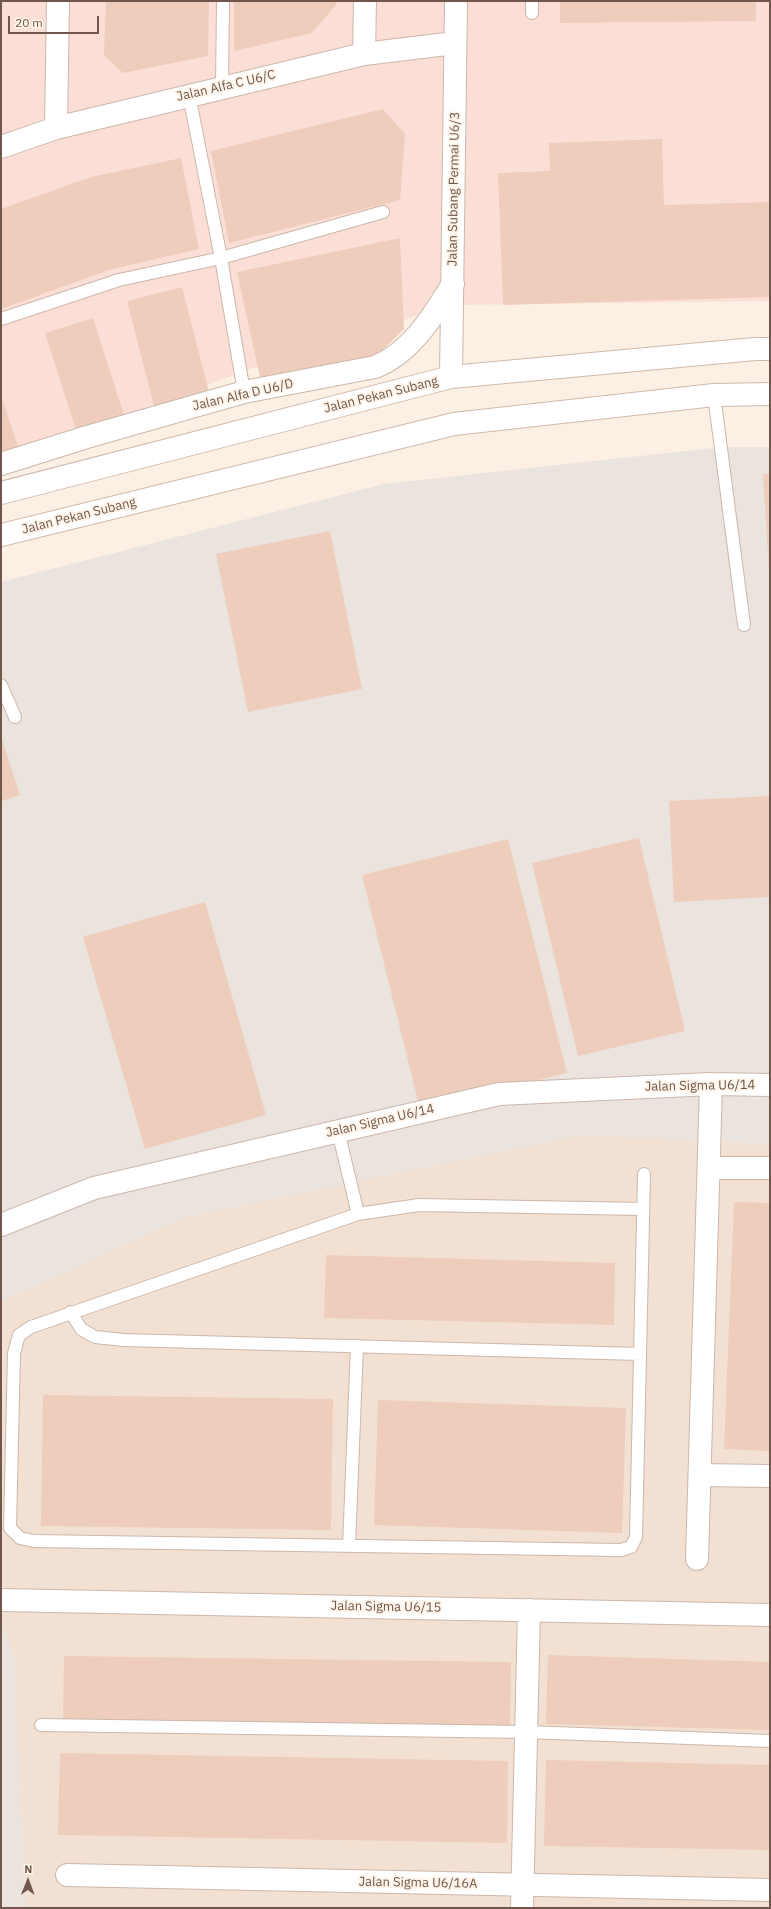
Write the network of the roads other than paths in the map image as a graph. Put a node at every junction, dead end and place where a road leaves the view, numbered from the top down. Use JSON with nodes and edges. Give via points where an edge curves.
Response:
{"nodes":[{"id":1,"x":58,"y":1,"type":"edge"},
{"id":2,"x":223,"y":1,"type":"edge"},
{"id":3,"x":365,"y":1,"type":"edge"},
{"id":4,"x":456,"y":1,"type":"edge"},
{"id":5,"x":455,"y":43,"type":"junction"},
{"id":6,"x":364,"y":54,"type":"junction"},
{"id":7,"x":222,"y":87,"type":"junction"},
{"id":8,"x":189,"y":95,"type":"junction"},
{"id":9,"x":56,"y":128,"type":"junction"},
{"id":10,"x":1,"y":147,"type":"edge"},
{"id":11,"x":383,"y":212,"type":"dead end"},
{"id":12,"x":221,"y":258,"type":"junction"},
{"id":13,"x":453,"y":284,"type":"junction"},
{"id":14,"x":1,"y":319,"type":"edge"},
{"id":15,"x":770,"y":349,"type":"edge"},
{"id":16,"x":451,"y":377,"type":"junction"},
{"id":17,"x":244,"y":392,"type":"junction"},
{"id":18,"x":770,"y":394,"type":"edge"},
{"id":19,"x":714,"y":395,"type":"junction"},
{"id":20,"x":1,"y":464,"type":"edge"},
{"id":21,"x":1,"y":493,"type":"edge"},
{"id":22,"x":1,"y":535,"type":"edge"},
{"id":23,"x":744,"y":625,"type":"dead end"},
{"id":24,"x":1,"y":685,"type":"edge"},
{"id":25,"x":15,"y":717,"type":"dead end"},
{"id":26,"x":711,"y":1084,"type":"junction"},
{"id":27,"x":770,"y":1085,"type":"edge"},
{"id":28,"x":338,"y":1131,"type":"junction"},
{"id":29,"x":709,"y":1168,"type":"junction"},
{"id":30,"x":770,"y":1168,"type":"edge"},
{"id":31,"x":644,"y":1174,"type":"dead end"},
{"id":32,"x":643,"y":1209,"type":"junction"},
{"id":33,"x":358,"y":1214,"type":"junction"},
{"id":34,"x":1,"y":1225,"type":"edge"},
{"id":35,"x":71,"y":1312,"type":"junction"},
{"id":36,"x":357,"y":1346,"type":"junction"},
{"id":37,"x":640,"y":1354,"type":"junction"},
{"id":38,"x":700,"y":1475,"type":"junction"},
{"id":39,"x":770,"y":1476,"type":"edge"},
{"id":40,"x":349,"y":1546,"type":"junction"},
{"id":41,"x":697,"y":1559,"type":"dead end"},
{"id":42,"x":1,"y":1600,"type":"edge"},
{"id":43,"x":529,"y":1610,"type":"junction"},
{"id":44,"x":770,"y":1616,"type":"edge"},
{"id":45,"x":41,"y":1725,"type":"dead end"},
{"id":46,"x":526,"y":1732,"type":"junction"},
{"id":47,"x":770,"y":1741,"type":"edge"},
{"id":48,"x":66,"y":1875,"type":"dead end"},
{"id":49,"x":522,"y":1885,"type":"junction"},
{"id":50,"x":770,"y":1890,"type":"edge"},
{"id":51,"x":522,"y":1908,"type":"edge"}],
"edges":[{"from":1,"to":9,"type":"street"},
{"from":2,"to":7,"type":"lane"},
{"from":3,"to":6,"type":"street"},
{"from":4,"to":5,"type":"street","name":"Jalan Subang Permai U6/3"},
{"from":5,"to":6,"type":"street","name":"Jalan Alfa C U6/C"},
{"from":5,"to":13,"type":"street","name":"Jalan Subang Permai U6/3"},
{"from":6,"to":7,"type":"street","name":"Jalan Alfa C U6/C"},
{"from":7,"to":8,"type":"street","name":"Jalan Alfa C U6/C"},
{"from":8,"to":9,"type":"street","name":"Jalan Alfa C U6/C"},
{"from":8,"to":12,"type":"lane"},
{"from":9,"to":10,"type":"street","name":"Jalan Alfa C U6/C"},
{"from":11,"to":12,"type":"lane"},
{"from":12,"to":14,"type":"lane","via":[[119,280]]},
{"from":12,"to":17,"type":"lane"},
{"from":13,"to":16,"type":"street","name":"Jalan Subang Permai U6/3"},
{"from":13,"to":17,"type":"street","name":"Jalan Alfa D U6/D","via":[[422,330],[390,362]]},
{"from":15,"to":16,"type":"street","name":"Jalan Pekan Subang"},
{"from":16,"to":21,"type":"street","name":"Jalan Pekan Subang"},
{"from":17,"to":20,"type":"street","name":"Jalan Alfa D U6/D"},
{"from":18,"to":19,"type":"street","name":"Jalan Pekan Subang"},
{"from":19,"to":22,"type":"street","name":"Jalan Pekan Subang","via":[[454,424]]},
{"from":19,"to":23,"type":"lane"},
{"from":24,"to":25,"type":"lane"},
{"from":26,"to":27,"type":"street","name":"Jalan Sigma U6/14"},
{"from":26,"to":28,"type":"street","name":"Jalan Sigma U6/14","via":[[499,1094]]},
{"from":26,"to":29,"type":"street"},
{"from":28,"to":33,"type":"lane"},
{"from":28,"to":34,"type":"street","name":"Jalan Sigma U6/14","via":[[94,1188]]},
{"from":29,"to":30,"type":"street"},
{"from":29,"to":38,"type":"street"},
{"from":31,"to":32,"type":"lane"},
{"from":32,"to":33,"type":"lane","via":[[419,1205]]},
{"from":32,"to":37,"type":"lane"},
{"from":33,"to":35,"type":"lane"},
{"from":35,"to":36,"type":"lane","via":[[81,1329],[95,1337],[124,1340]]},
{"from":35,"to":40,"type":"lane","via":[[31,1327],[19,1335],[14,1353],[10,1528],[20,1538],[34,1541]]},
{"from":36,"to":37,"type":"lane"},
{"from":36,"to":40,"type":"lane"},
{"from":37,"to":40,"type":"lane","via":[[636,1537],[631,1547],[621,1550]]},
{"from":38,"to":39,"type":"street"},
{"from":38,"to":41,"type":"street"},
{"from":42,"to":43,"type":"street","name":"Jalan Sigma U6/15"},
{"from":43,"to":44,"type":"street","name":"Jalan Sigma U6/15"},
{"from":43,"to":46,"type":"street"},
{"from":45,"to":46,"type":"lane"},
{"from":46,"to":47,"type":"lane"},
{"from":46,"to":49,"type":"street"},
{"from":48,"to":49,"type":"street","name":"Jalan Sigma U6/16A"},
{"from":49,"to":50,"type":"street","name":"Jalan Sigma U6/16A"},
{"from":49,"to":51,"type":"street"}]}
